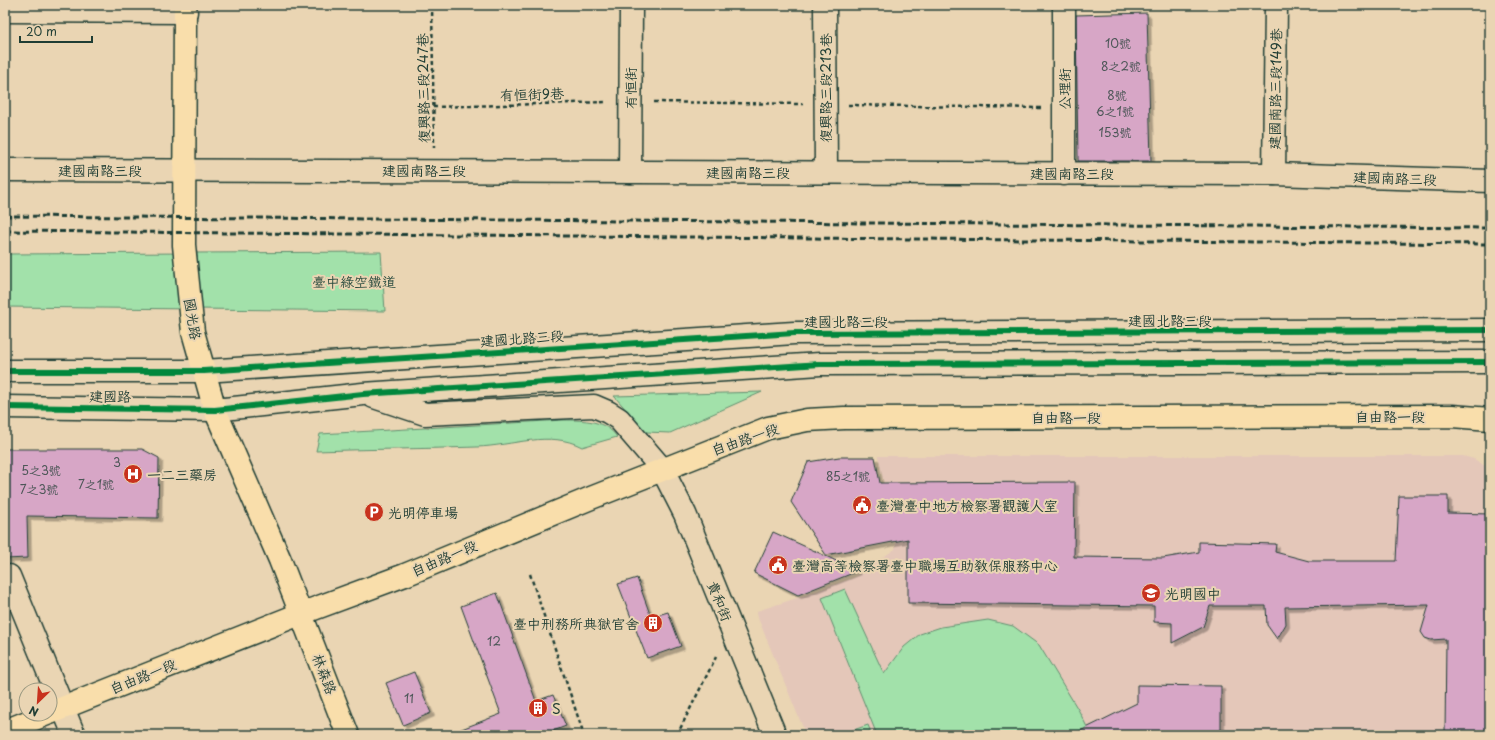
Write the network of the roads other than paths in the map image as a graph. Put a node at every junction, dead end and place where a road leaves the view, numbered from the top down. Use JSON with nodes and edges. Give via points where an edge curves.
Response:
{"nodes":[{"id":1,"x":631,"y":5,"type":"edge"},
{"id":2,"x":825,"y":5,"type":"edge"},
{"id":3,"x":1064,"y":5,"type":"edge"},
{"id":4,"x":1276,"y":5,"type":"edge"},
{"id":5,"x":186,"y":8,"type":"edge"},
{"id":6,"x":5,"y":11,"type":"edge"},
{"id":7,"x":5,"y":170,"type":"edge"},
{"id":8,"x":184,"y":170,"type":"junction"},
{"id":9,"x":630,"y":172,"type":"junction"},
{"id":10,"x":826,"y":172,"type":"junction"},
{"id":11,"x":1064,"y":174,"type":"junction"},
{"id":12,"x":1274,"y":174,"type":"junction"},
{"id":13,"x":1490,"y":181,"type":"edge"},
{"id":14,"x":1490,"y":330,"type":"edge"},
{"id":15,"x":1490,"y":362,"type":"edge"},
{"id":16,"x":5,"y":371,"type":"edge"},
{"id":17,"x":204,"y":371,"type":"junction"},
{"id":18,"x":363,"y":394,"type":"junction"},
{"id":19,"x":5,"y":407,"type":"edge"},
{"id":20,"x":216,"y":410,"type":"junction"},
{"id":21,"x":1490,"y":419,"type":"edge"},
{"id":22,"x":662,"y":469,"type":"junction"},
{"id":23,"x":9,"y":576,"type":"dead end"},
{"id":24,"x":300,"y":614,"type":"junction"},
{"id":25,"x":44,"y":682,"type":"edge"},
{"id":26,"x":58,"y":710,"type":"edge"},
{"id":27,"x":58,"y":717,"type":"edge"},
{"id":28,"x":28,"y":722,"type":"edge"},
{"id":29,"x":5,"y":731,"type":"edge"},
{"id":30,"x":74,"y":735,"type":"edge"},
{"id":31,"x":348,"y":735,"type":"edge"},
{"id":32,"x":775,"y":735,"type":"edge"}],
"edges":[{"from":1,"to":9,"type":"street","name":"有恒街"},
{"from":2,"to":10,"type":"street","name":"復興路三段213巷"},
{"from":3,"to":11,"type":"street","name":"公理街"},
{"from":4,"to":12,"type":"street","name":"建國南路三段149巷"},
{"from":5,"to":6,"type":"street"},
{"from":5,"to":8,"type":"main road","name":"國光路"},
{"from":7,"to":8,"type":"street","name":"建國南路三段"},
{"from":8,"to":9,"type":"street","name":"建國南路三段"},
{"from":8,"to":17,"type":"main road","name":"國光路","via":[[184,245],[193,332]]},
{"from":9,"to":10,"type":"street","name":"建國南路三段"},
{"from":10,"to":11,"type":"street","name":"建國南路三段"},
{"from":11,"to":12,"type":"street","name":"建國南路三段"},
{"from":12,"to":13,"type":"street","name":"建國南路三段"},
{"from":14,"to":17,"type":"street","name":"建國北路三段","via":[[794,334]]},
{"from":15,"to":18,"type":"street","via":[[820,364]]},
{"from":16,"to":17,"type":"street","name":"建國路"},
{"from":17,"to":20,"type":"main road","name":"國光路"},
{"from":18,"to":20,"type":"street"},
{"from":18,"to":22,"type":"street","name":"貴和街","via":[[425,414],[594,406],[619,419]]},
{"from":19,"to":20,"type":"street","name":"建國路"},
{"from":20,"to":24,"type":"main road","name":"國光路","via":[[280,560]]},
{"from":21,"to":22,"type":"main road","name":"自由路一段","via":[[1452,416],[837,418],[807,420],[768,428]]},
{"from":22,"to":24,"type":"main road","name":"自由路一段","via":[[404,575]]},
{"from":22,"to":32,"type":"street","name":"貴和街","via":[[685,514]]},
{"from":23,"to":25,"type":"street"},
{"from":24,"to":26,"type":"main road","name":"自由路一段"},
{"from":24,"to":31,"type":"main road","name":"林森路"},
{"from":27,"to":30,"type":"street"},
{"from":28,"to":29,"type":"main road","name":"自由路一段"}]}
